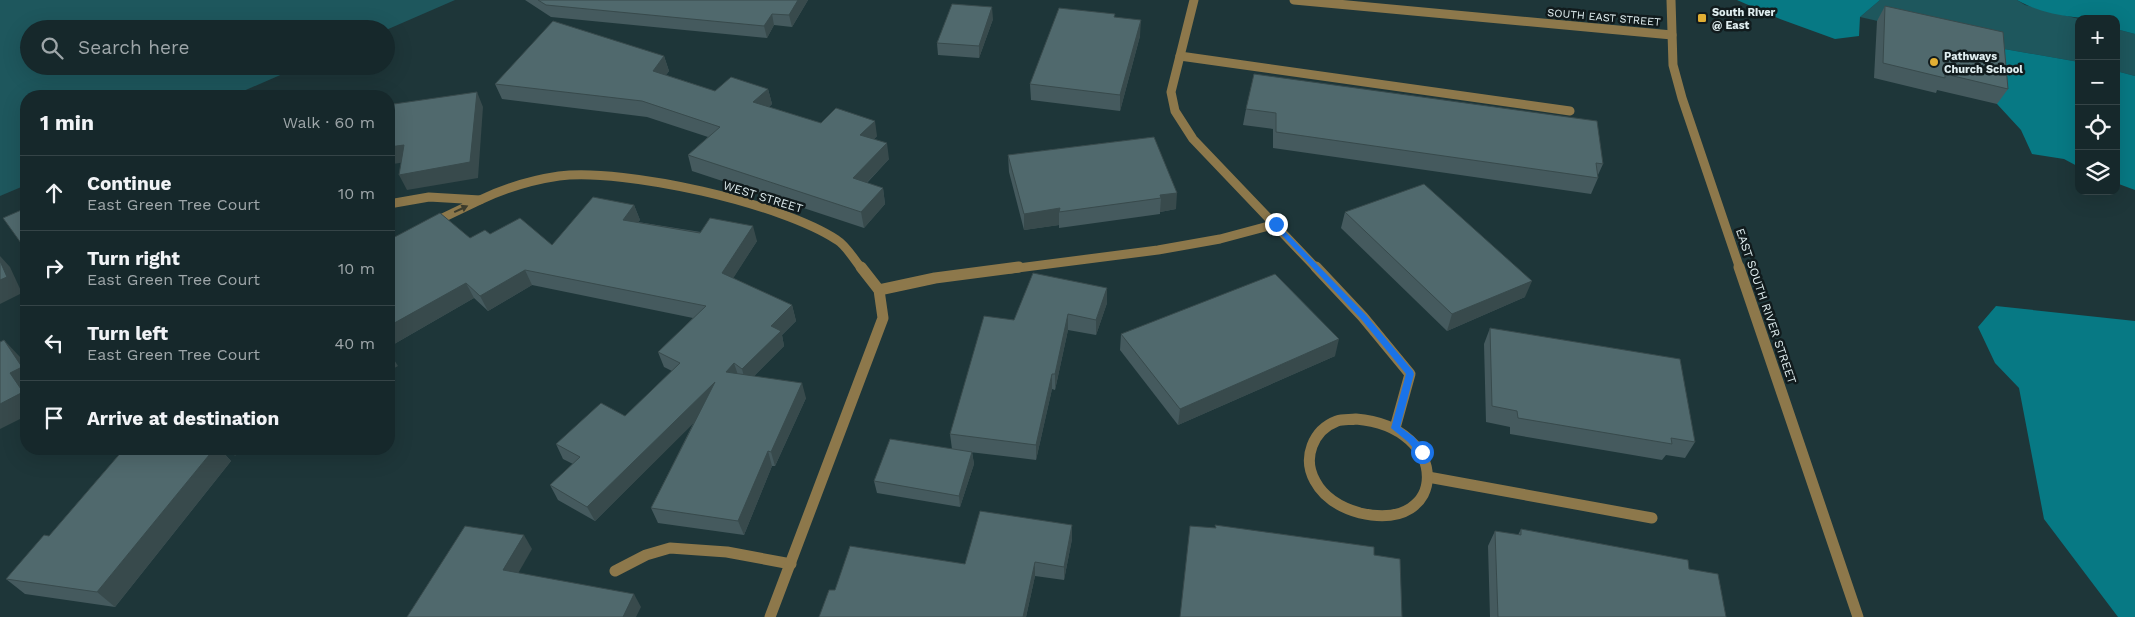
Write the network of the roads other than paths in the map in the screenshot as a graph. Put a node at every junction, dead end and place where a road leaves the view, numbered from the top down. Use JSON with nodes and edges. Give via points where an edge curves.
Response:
{"nodes":[{"id":1,"x":1194,"y":0,"type":"edge"},
{"id":2,"x":1294,"y":0,"type":"edge"},
{"id":3,"x":1671,"y":0,"type":"edge"},
{"id":4,"x":1672,"y":34,"type":"junction"},
{"id":5,"x":1180,"y":56,"type":"junction"},
{"id":6,"x":1570,"y":111,"type":"dead end"},
{"id":7,"x":480,"y":200,"type":"junction"},
{"id":8,"x":395,"y":203,"type":"edge"},
{"id":9,"x":1276,"y":224,"type":"junction"},
{"id":10,"x":419,"y":229,"type":"edge"},
{"id":11,"x":879,"y":290,"type":"junction"},
{"id":12,"x":1395,"y":428,"type":"junction"},
{"id":13,"x":1428,"y":476,"type":"junction"},
{"id":14,"x":1652,"y":518,"type":"dead end"},
{"id":15,"x":791,"y":564,"type":"junction"},
{"id":16,"x":615,"y":571,"type":"dead end"},
{"id":17,"x":770,"y":617,"type":"edge"},
{"id":18,"x":1858,"y":617,"type":"edge"}],
"edges":[{"from":1,"to":5,"type":"street"},
{"from":2,"to":4,"type":"street","name":"SOUTH EAST STREET"},
{"from":3,"to":4,"type":"street","name":"EAST SOUTH RIVER STREET"},
{"from":4,"to":18,"type":"street","name":"EAST SOUTH RIVER STREET","via":[[1673,65],[1682,98]]},
{"from":5,"to":6,"type":"street"},
{"from":5,"to":9,"type":"street","via":[[1171,92],[1171,102],[1180,122]]},
{"from":7,"to":8,"type":"street","name":"WEST STREET","via":[[429,197]]},
{"from":10,"to":7,"type":"street","name":"WEST STREET","one_way":true},
{"from":7,"to":11,"type":"street","name":"WEST STREET","via":[[506,188],[560,176],[650,181],[688,189],[800,220],[839,241]]},
{"from":9,"to":11,"type":"street","via":[[1220,240],[935,278]]},
{"from":9,"to":12,"type":"street","via":[[1364,317],[1410,374]]},
{"from":11,"to":15,"type":"street","via":[[883,318]]},
{"from":12,"to":13,"type":"street","via":[[1422,452]]},
{"from":12,"to":13,"type":"street","via":[[1376,421],[1356,419],[1338,421],[1323,429],[1312,441],[1308,456],[1311,473],[1320,489],[1334,502],[1353,512],[1393,515],[1422,498]]},
{"from":13,"to":14,"type":"street"},
{"from":15,"to":16,"type":"street","via":[[727,552],[670,548],[646,554]]},
{"from":15,"to":17,"type":"street"}]}
